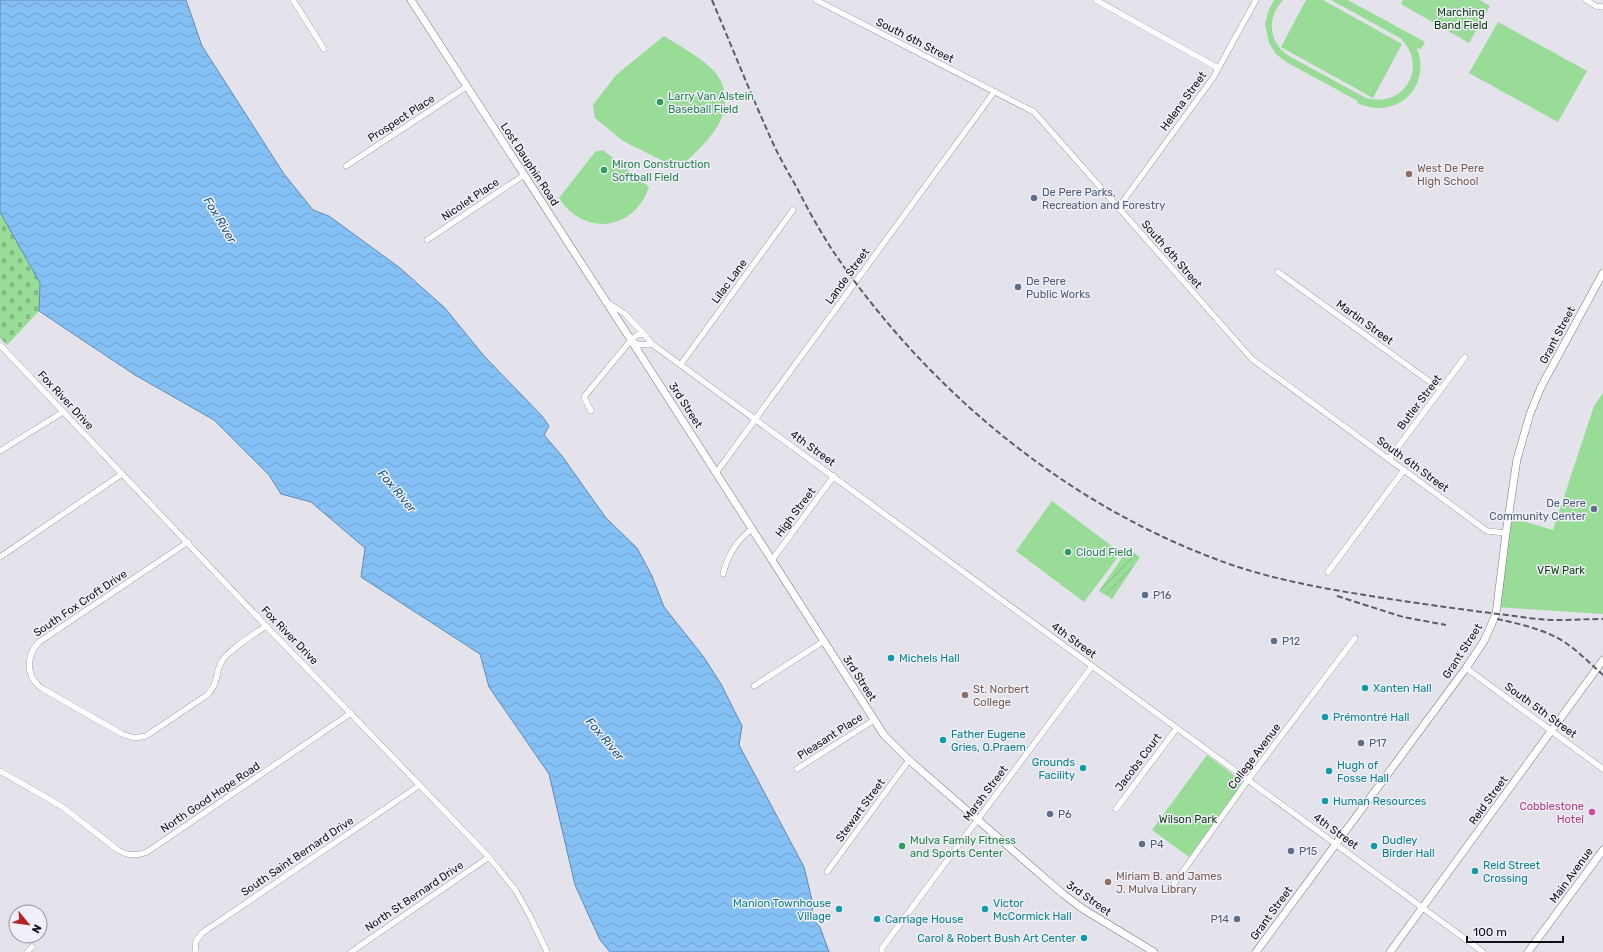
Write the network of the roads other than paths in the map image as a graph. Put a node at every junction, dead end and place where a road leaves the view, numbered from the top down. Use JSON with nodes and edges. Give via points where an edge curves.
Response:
{"nodes":[{"id":1,"x":293,"y":0,"type":"edge"},
{"id":2,"x":411,"y":0,"type":"edge"},
{"id":3,"x":816,"y":0,"type":"edge"},
{"id":4,"x":1096,"y":0,"type":"edge"},
{"id":5,"x":1256,"y":0,"type":"edge"},
{"id":6,"x":1586,"y":0,"type":"edge"},
{"id":7,"x":1603,"y":7,"type":"edge"},
{"id":8,"x":324,"y":49,"type":"dead end"},
{"id":9,"x":1218,"y":68,"type":"junction"},
{"id":10,"x":466,"y":86,"type":"junction"},
{"id":11,"x":994,"y":92,"type":"junction"},
{"id":12,"x":346,"y":166,"type":"dead end"},
{"id":13,"x":524,"y":175,"type":"junction"},
{"id":14,"x":1118,"y":208,"type":"junction"},
{"id":15,"x":793,"y":210,"type":"dead end"},
{"id":16,"x":427,"y":240,"type":"dead end"},
{"id":17,"x":1278,"y":272,"type":"dead end"},
{"id":18,"x":1603,"y":273,"type":"edge"},
{"id":19,"x":606,"y":302,"type":"junction"},
{"id":20,"x":644,"y":334,"type":"junction"},
{"id":21,"x":631,"y":340,"type":"junction"},
{"id":22,"x":652,"y":344,"type":"junction"},
{"id":23,"x":0,"y":345,"type":"edge"},
{"id":24,"x":1465,"y":357,"type":"dead end"},
{"id":25,"x":681,"y":364,"type":"junction"},
{"id":26,"x":1440,"y":389,"type":"junction"},
{"id":27,"x":591,"y":411,"type":"dead end"},
{"id":28,"x":63,"y":412,"type":"junction"},
{"id":29,"x":756,"y":419,"type":"junction"},
{"id":30,"x":0,"y":451,"type":"edge"},
{"id":31,"x":1389,"y":459,"type":"junction"},
{"id":32,"x":1404,"y":470,"type":"junction"},
{"id":33,"x":716,"y":473,"type":"junction"},
{"id":34,"x":122,"y":474,"type":"junction"},
{"id":35,"x":834,"y":476,"type":"junction"},
{"id":36,"x":752,"y":529,"type":"junction"},
{"id":37,"x":1506,"y":533,"type":"junction"},
{"id":38,"x":188,"y":542,"type":"junction"},
{"id":39,"x":0,"y":557,"type":"edge"},
{"id":40,"x":772,"y":560,"type":"junction"},
{"id":41,"x":1328,"y":572,"type":"dead end"},
{"id":42,"x":722,"y":574,"type":"dead end"},
{"id":43,"x":266,"y":626,"type":"junction"},
{"id":44,"x":1355,"y":638,"type":"dead end"},
{"id":45,"x":824,"y":641,"type":"junction"},
{"id":46,"x":1603,"y":660,"type":"edge"},
{"id":47,"x":1092,"y":666,"type":"junction"},
{"id":48,"x":1466,"y":668,"type":"junction"},
{"id":49,"x":754,"y":686,"type":"dead end"},
{"id":50,"x":351,"y":713,"type":"junction"},
{"id":51,"x":874,"y":720,"type":"junction"},
{"id":52,"x":1177,"y":728,"type":"junction"},
{"id":53,"x":1552,"y":731,"type":"junction"},
{"id":54,"x":909,"y":760,"type":"junction"},
{"id":55,"x":797,"y":769,"type":"dead end"},
{"id":56,"x":1603,"y":769,"type":"edge"},
{"id":57,"x":0,"y":771,"type":"edge"},
{"id":58,"x":1248,"y":780,"type":"junction"},
{"id":59,"x":420,"y":785,"type":"junction"},
{"id":60,"x":1116,"y":809,"type":"dead end"},
{"id":61,"x":978,"y":820,"type":"junction"},
{"id":62,"x":1336,"y":843,"type":"junction"},
{"id":63,"x":1603,"y":850,"type":"edge"},
{"id":64,"x":489,"y":857,"type":"junction"},
{"id":65,"x":827,"y":872,"type":"dead end"},
{"id":66,"x":1171,"y":888,"type":"dead end"},
{"id":67,"x":1423,"y":908,"type":"junction"},
{"id":68,"x":195,"y":952,"type":"edge"},
{"id":69,"x":351,"y":952,"type":"edge"},
{"id":70,"x":547,"y":952,"type":"edge"},
{"id":71,"x":882,"y":952,"type":"edge"},
{"id":72,"x":1154,"y":952,"type":"edge"},
{"id":73,"x":1256,"y":952,"type":"edge"},
{"id":74,"x":1390,"y":952,"type":"edge"},
{"id":75,"x":1483,"y":952,"type":"edge"},
{"id":76,"x":1528,"y":952,"type":"edge"}],
"edges":[{"from":1,"to":8,"type":"street"},
{"from":2,"to":10,"type":"main road","name":"Lost Dauphin Road"},
{"from":3,"to":11,"type":"street","name":"South 6th Street"},
{"from":4,"to":9,"type":"street"},
{"from":5,"to":9,"type":"street","name":"Helena Street"},
{"from":6,"to":7,"type":"street"},
{"from":9,"to":14,"type":"street","name":"Helena Street"},
{"from":10,"to":12,"type":"street","name":"Prospect Place"},
{"from":10,"to":13,"type":"main road","name":"Lost Dauphin Road"},
{"from":11,"to":14,"type":"street","name":"South 6th Street","via":[[1034,112]]},
{"from":11,"to":29,"type":"street","name":"Lande Street"},
{"from":13,"to":16,"type":"street","name":"Nicolet Place"},
{"from":13,"to":19,"type":"main road","name":"Lost Dauphin Road"},
{"from":14,"to":31,"type":"street","name":"South 6th Street","via":[[1252,359]]},
{"from":15,"to":25,"type":"street","name":"Lilac Lane"},
{"from":17,"to":26,"type":"street","name":"Martin Street"},
{"from":18,"to":37,"type":"main road","name":"Grant Street","via":[[1541,387],[1530,414],[1517,459]]},
{"from":19,"to":20,"type":"street","name":"4th Street","via":[[624,313]]},
{"from":19,"to":21,"type":"main road","name":"Lost Dauphin Road"},
{"from":20,"to":21,"type":"street","via":[[637,335]]},
{"from":20,"to":22,"type":"street","name":"4th Street"},
{"from":21,"to":22,"type":"street","name":"4th Street","via":[[639,345]]},
{"from":21,"to":27,"type":"street","via":[[584,397]]},
{"from":21,"to":33,"type":"main road","name":"3rd Street"},
{"from":22,"to":25,"type":"street","name":"4th Street"},
{"from":23,"to":28,"type":"street","name":"Fox River Drive"},
{"from":24,"to":26,"type":"street","name":"Butler Street"},
{"from":25,"to":29,"type":"street","name":"4th Street"},
{"from":26,"to":31,"type":"street","name":"Butler Street"},
{"from":28,"to":30,"type":"street"},
{"from":28,"to":34,"type":"street","name":"Fox River Drive"},
{"from":29,"to":33,"type":"street","name":"Lande Street"},
{"from":29,"to":35,"type":"street","name":"4th Street"},
{"from":31,"to":32,"type":"street","name":"South 6th Street"},
{"from":32,"to":37,"type":"street","name":"South 6th Street","via":[[1487,530]]},
{"from":32,"to":41,"type":"street"},
{"from":33,"to":36,"type":"main road","name":"3rd Street"},
{"from":34,"to":38,"type":"street","name":"Fox River Drive"},
{"from":34,"to":39,"type":"street"},
{"from":35,"to":40,"type":"street","name":"High Street"},
{"from":35,"to":47,"type":"street","name":"4th Street"},
{"from":36,"to":40,"type":"main road","name":"3rd Street"},
{"from":36,"to":42,"type":"street","via":[[738,541]]},
{"from":37,"to":48,"type":"main road","name":"Grant Street","via":[[1496,614],[1484,641]]},
{"from":38,"to":43,"type":"street","name":"Fox River Drive"},
{"from":38,"to":43,"type":"street","name":"South Fox Croft Drive","via":[[39,642],[29,662],[31,675],[40,687],[122,734],[134,738],[146,736],[207,695],[215,686],[220,664],[226,655]]},
{"from":40,"to":45,"type":"main road","name":"3rd Street"},
{"from":43,"to":50,"type":"street","name":"Fox River Drive"},
{"from":44,"to":58,"type":"street","name":"College Avenue"},
{"from":45,"to":49,"type":"street"},
{"from":45,"to":51,"type":"main road","name":"3rd Street"},
{"from":46,"to":53,"type":"main road","name":"Reid Street"},
{"from":47,"to":52,"type":"street","name":"4th Street"},
{"from":47,"to":61,"type":"street","name":"Marsh Street"},
{"from":48,"to":53,"type":"street","name":"South 5th Street"},
{"from":48,"to":62,"type":"main road","name":"Grant Street"},
{"from":50,"to":57,"type":"street","name":"North Good Hope Road","via":[[147,852],[134,855],[123,853],[61,806]]},
{"from":50,"to":59,"type":"street","name":"Fox River Drive"},
{"from":51,"to":54,"type":"main road","name":"3rd Street","via":[[888,740]]},
{"from":51,"to":55,"type":"street","name":"Pleasant Place"},
{"from":52,"to":58,"type":"street","name":"4th Street"},
{"from":52,"to":60,"type":"street","name":"Jacobs Court"},
{"from":53,"to":56,"type":"street","name":"South 5th Street"},
{"from":53,"to":67,"type":"main road","name":"Reid Street"},
{"from":54,"to":61,"type":"main road","name":"3rd Street"},
{"from":54,"to":65,"type":"street","name":"Stewart Street"},
{"from":58,"to":62,"type":"street","name":"4th Street"},
{"from":58,"to":66,"type":"street","name":"College Avenue"},
{"from":59,"to":64,"type":"street","name":"Fox River Drive"},
{"from":59,"to":68,"type":"street","name":"South Saint Bernard Drive","via":[[202,933],[196,941]]},
{"from":61,"to":71,"type":"street","name":"Marsh Street","via":[[882,948]]},
{"from":61,"to":72,"type":"main road","name":"3rd Street","via":[[1077,904]]},
{"from":62,"to":67,"type":"street","name":"4th Street"},
{"from":62,"to":73,"type":"main road","name":"Grant Street"},
{"from":63,"to":76,"type":"main road","name":"Main Avenue"},
{"from":64,"to":69,"type":"street","name":"North St Bernard Drive"},
{"from":64,"to":70,"type":"street","name":"Fox River Drive","via":[[516,891]]},
{"from":67,"to":74,"type":"main road","name":"Reid Street"},
{"from":67,"to":75,"type":"street","name":"4th Street"}]}
